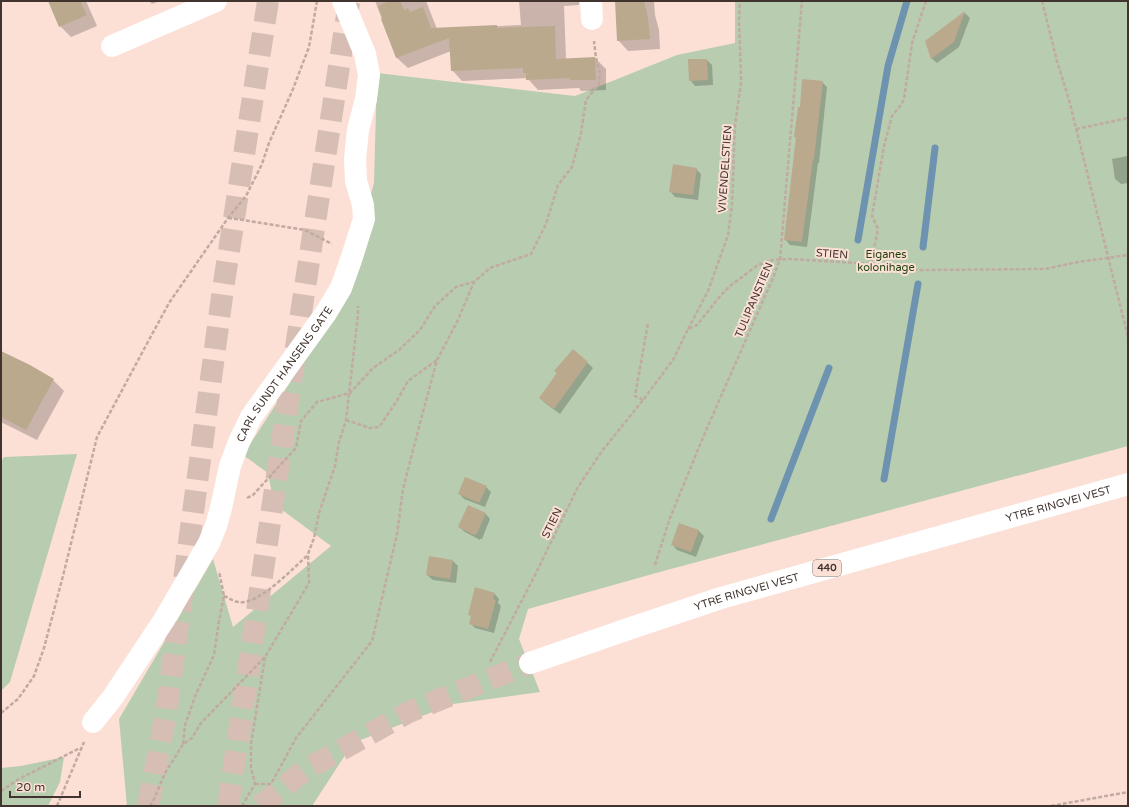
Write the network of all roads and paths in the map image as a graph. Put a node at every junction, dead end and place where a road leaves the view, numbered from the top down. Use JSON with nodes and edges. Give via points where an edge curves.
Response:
{"nodes":[{"id":1,"x":216,"y":1,"type":"edge"},
{"id":2,"x":318,"y":1,"type":"edge"},
{"id":3,"x":343,"y":1,"type":"edge"},
{"id":4,"x":740,"y":1,"type":"edge"},
{"id":5,"x":802,"y":1,"type":"edge"},
{"id":6,"x":926,"y":1,"type":"edge"},
{"id":7,"x":1042,"y":1,"type":"edge"},
{"id":8,"x":591,"y":10,"type":"edge"},
{"id":9,"x":112,"y":46,"type":"dead end"},
{"id":10,"x":1128,"y":118,"type":"edge"},
{"id":11,"x":1076,"y":129,"type":"junction"},
{"id":12,"x":228,"y":218,"type":"junction"},
{"id":13,"x":1128,"y":255,"type":"edge"},
{"id":14,"x":1108,"y":258,"type":"junction"},
{"id":15,"x":780,"y":259,"type":"junction"},
{"id":16,"x":351,"y":260,"type":"junction"},
{"id":17,"x":871,"y":264,"type":"junction"},
{"id":18,"x":474,"y":282,"type":"junction"},
{"id":19,"x":358,"y":302,"type":"dead end"},
{"id":20,"x":648,"y":323,"type":"dead end"},
{"id":21,"x":688,"y":329,"type":"junction"},
{"id":22,"x":1128,"y":337,"type":"edge"},
{"id":23,"x":437,"y":360,"type":"junction"},
{"id":24,"x":350,"y":393,"type":"junction"},
{"id":25,"x":643,"y":400,"type":"junction"},
{"id":26,"x":346,"y":420,"type":"junction"},
{"id":27,"x":1128,"y":484,"type":"edge"},
{"id":28,"x":221,"y":508,"type":"junction"},
{"id":29,"x":209,"y":543,"type":"junction"},
{"id":30,"x":308,"y":554,"type":"junction"},
{"id":31,"x":655,"y":564,"type":"dead end"},
{"id":32,"x":224,"y":596,"type":"junction"},
{"id":33,"x":265,"y":657,"type":"junction"},
{"id":34,"x":490,"y":662,"type":"dead end"},
{"id":35,"x":530,"y":663,"type":"tunnel mouth"},
{"id":36,"x":1,"y":712,"type":"edge"},
{"id":37,"x":92,"y":722,"type":"joint"},
{"id":38,"x":183,"y":744,"type":"junction"},
{"id":39,"x":81,"y":748,"type":"junction"},
{"id":40,"x":255,"y":784,"type":"junction"},
{"id":41,"x":1,"y":791,"type":"edge"},
{"id":42,"x":1128,"y":792,"type":"edge"},
{"id":43,"x":57,"y":806,"type":"edge"},
{"id":44,"x":150,"y":806,"type":"edge"},
{"id":45,"x":242,"y":806,"type":"edge"},
{"id":46,"x":1051,"y":806,"type":"edge"}],
"edges":[{"from":1,"to":9,"type":"street"},
{"from":2,"to":12,"type":"path","via":[[309,47],[262,164],[246,196]]},
{"from":3,"to":16,"type":"street","name":"CARL SUNDT HANSENS GATE","via":[[365,54],[369,75],[355,158],[356,181],[364,219]]},
{"from":4,"to":21,"type":"path","name":"VIVENDELSTIEN","via":[[741,83],[735,125],[732,205],[728,235],[708,291]]},
{"from":5,"to":15,"type":"path","name":"TULIPANSTIEN"},
{"from":6,"to":17,"type":"path","via":[[912,43],[904,99],[892,116],[884,146],[872,216],[878,229]]},
{"from":7,"to":11,"type":"path"},
{"from":8,"to":18,"type":"path","via":[[594,47],[600,73],[599,84],[586,100],[581,134],[572,167],[558,185],[546,224],[531,254],[490,268]]},
{"from":10,"to":11,"type":"path"},
{"from":11,"to":14,"type":"path"},
{"from":12,"to":16,"type":"path","via":[[305,230],[343,249]]},
{"from":12,"to":36,"type":"path","via":[[169,303],[97,437],[44,648],[34,676],[18,699]]},
{"from":13,"to":14,"type":"path","name":"STIEN"},
{"from":14,"to":17,"type":"path","name":"STIEN","via":[[1044,269],[919,270]]},
{"from":14,"to":22,"type":"path"},
{"from":15,"to":17,"type":"path","name":"STIEN"},
{"from":15,"to":21,"type":"path","name":"STIEN","via":[[758,266],[730,286],[697,325]]},
{"from":15,"to":31,"type":"path","name":"TULIPANSTIEN","via":[[680,492]]},
{"from":16,"to":28,"type":"street","name":"CARL SUNDT HANSENS GATE","via":[[341,288],[326,313],[251,417],[230,466]]},
{"from":18,"to":23,"type":"path"},
{"from":18,"to":24,"type":"path","via":[[456,287],[435,306],[420,330],[399,350],[373,368]]},
{"from":19,"to":24,"type":"path"},
{"from":20,"to":25,"type":"path","via":[[635,396]]},
{"from":21,"to":25,"type":"path","name":"STIEN","via":[[673,360]]},
{"from":23,"to":26,"type":"path","via":[[408,380],[379,427],[370,428]]},
{"from":23,"to":40,"type":"path","via":[[403,489],[397,534],[372,641],[296,738],[271,784]]},
{"from":24,"to":26,"type":"path"},
{"from":24,"to":28,"type":"path","via":[[318,402],[300,421],[296,448],[253,496]]},
{"from":25,"to":34,"type":"path","name":"STIEN","via":[[602,451],[578,487]]},
{"from":26,"to":30,"type":"path"},
{"from":27,"to":35,"type":"street","name":"YTRE RINGVEI VEST","number":"440","via":[[721,598]]},
{"from":28,"to":29,"type":"street","name":"CARL SUNDT HANSENS GATE"},
{"from":29,"to":32,"type":"path","via":[[224,554],[219,573]]},
{"from":29,"to":37,"type":"street","name":"CARL SUNDT HANSENS GATE","via":[[164,620],[113,697]]},
{"from":30,"to":32,"type":"path","via":[[264,594],[240,603]]},
{"from":30,"to":33,"type":"path","via":[[309,583]]},
{"from":32,"to":38,"type":"path","via":[[214,655],[185,725]]},
{"from":33,"to":38,"type":"path","via":[[201,724],[192,738]]},
{"from":33,"to":40,"type":"path","via":[[252,744],[251,768]]},
{"from":37,"to":39,"type":"path"},
{"from":38,"to":44,"type":"path","via":[[165,773]]},
{"from":39,"to":41,"type":"path","via":[[19,779]]},
{"from":39,"to":43,"type":"path"},
{"from":40,"to":45,"type":"path"},
{"from":42,"to":46,"type":"path"}]}
